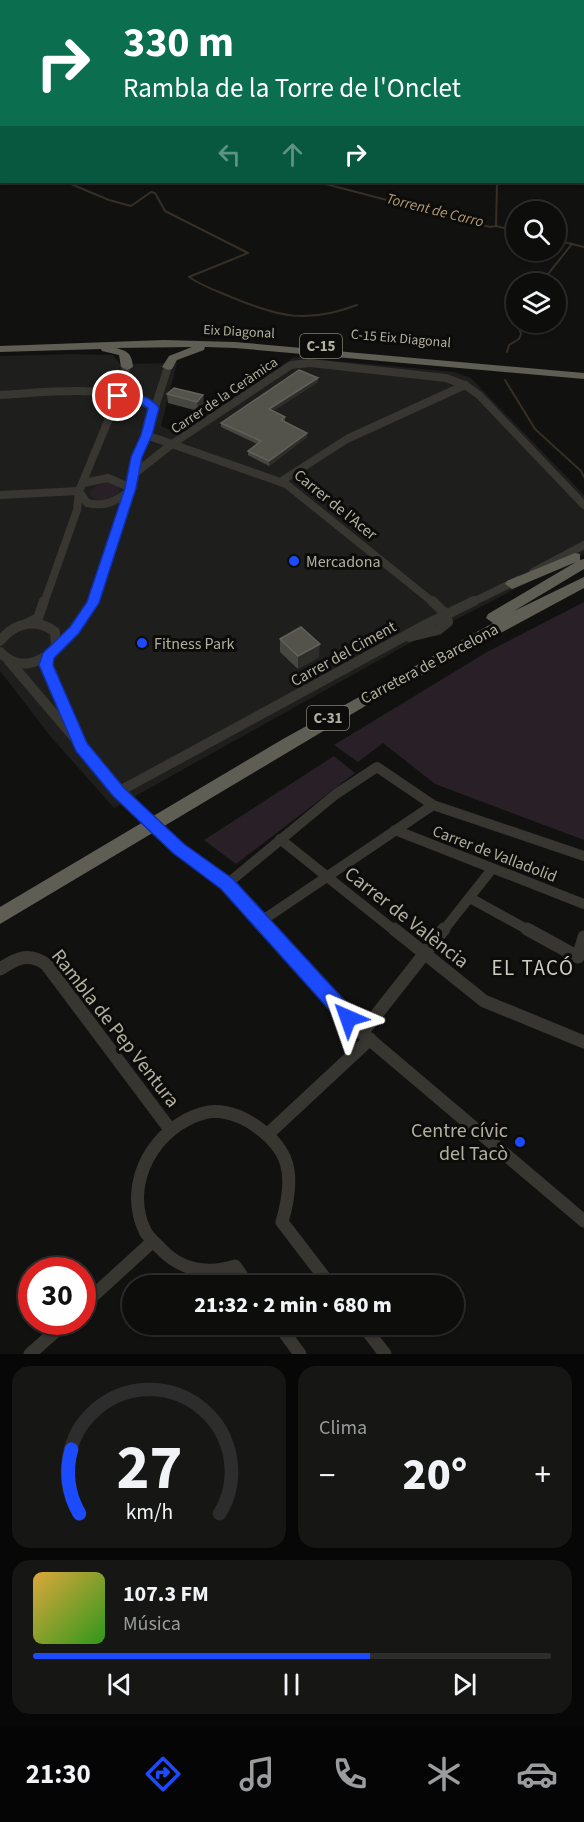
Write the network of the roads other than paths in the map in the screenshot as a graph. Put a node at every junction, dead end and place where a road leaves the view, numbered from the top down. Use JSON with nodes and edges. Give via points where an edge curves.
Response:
{"nodes":[{"id":1,"x":0,"y":343,"type":"edge"},
{"id":2,"x":65,"y":346,"type":"junction"},
{"id":3,"x":250,"y":346,"type":"junction"},
{"id":4,"x":0,"y":349,"type":"edge"},
{"id":5,"x":127,"y":367,"type":"joint"},
{"id":6,"x":168,"y":367,"type":"joint"},
{"id":7,"x":584,"y":370,"type":"edge"},
{"id":8,"x":584,"y":376,"type":"edge"},
{"id":9,"x":121,"y":381,"type":"junction"},
{"id":10,"x":465,"y":386,"type":"junction"},
{"id":11,"x":101,"y":393,"type":"junction"},
{"id":12,"x":0,"y":395,"type":"edge"},
{"id":13,"x":113,"y":395,"type":"junction"},
{"id":14,"x":153,"y":408,"type":"junction"},
{"id":15,"x":146,"y":435,"type":"junction"},
{"id":16,"x":172,"y":444,"type":"junction"},
{"id":17,"x":134,"y":474,"type":"junction"},
{"id":18,"x":280,"y":482,"type":"junction"},
{"id":19,"x":84,"y":483,"type":"junction"},
{"id":20,"x":130,"y":489,"type":"junction"},
{"id":21,"x":79,"y":491,"type":"junction"},
{"id":22,"x":65,"y":492,"type":"junction"},
{"id":23,"x":0,"y":495,"type":"edge"},
{"id":24,"x":78,"y":501,"type":"junction"},
{"id":25,"x":584,"y":505,"type":"edge"},
{"id":26,"x":584,"y":545,"type":"edge"},
{"id":27,"x":584,"y":555,"type":"edge"},
{"id":28,"x":584,"y":562,"type":"edge"},
{"id":29,"x":584,"y":582,"type":"edge"},
{"id":30,"x":512,"y":584,"type":"junction"},
{"id":31,"x":446,"y":614,"type":"junction"},
{"id":32,"x":28,"y":623,"type":"junction"},
{"id":33,"x":0,"y":628,"type":"edge"},
{"id":34,"x":10,"y":629,"type":"junction"},
{"id":35,"x":0,"y":640,"type":"edge"},
{"id":36,"x":56,"y":646,"type":"junction"},
{"id":37,"x":456,"y":648,"type":"junction"},
{"id":38,"x":0,"y":652,"type":"edge"},
{"id":39,"x":47,"y":657,"type":"junction"},
{"id":40,"x":8,"y":661,"type":"junction"},
{"id":41,"x":81,"y":747,"type":"junction"},
{"id":42,"x":118,"y":792,"type":"junction"},
{"id":43,"x":433,"y":805,"type":"junction"},
{"id":44,"x":395,"y":830,"type":"junction"},
{"id":45,"x":280,"y":839,"type":"junction"},
{"id":46,"x":584,"y":856,"type":"edge"},
{"id":47,"x":492,"y":869,"type":"junction"},
{"id":48,"x":325,"y":877,"type":"junction"},
{"id":49,"x":227,"y":884,"type":"junction"},
{"id":50,"x":470,"y":898,"type":"junction"},
{"id":51,"x":584,"y":904,"type":"edge"},
{"id":52,"x":0,"y":916,"type":"edge"},
{"id":53,"x":260,"y":922,"type":"junction"},
{"id":54,"x":584,"y":936,"type":"edge"},
{"id":55,"x":425,"y":954,"type":"junction"},
{"id":56,"x":0,"y":969,"type":"edge"},
{"id":57,"x":366,"y":1036,"type":"junction"},
{"id":58,"x":584,"y":1042,"type":"edge"},
{"id":59,"x":169,"y":1128,"type":"junction"},
{"id":60,"x":268,"y":1134,"type":"junction"},
{"id":61,"x":584,"y":1221,"type":"edge"},
{"id":62,"x":152,"y":1242,"type":"junction"},
{"id":63,"x":241,"y":1275,"type":"edge"},
{"id":64,"x":323,"y":1275,"type":"edge"},
{"id":65,"x":96,"y":1293,"type":"edge"},
{"id":66,"x":51,"y":1335,"type":"edge"},
{"id":67,"x":286,"y":1335,"type":"edge"},
{"id":68,"x":370,"y":1335,"type":"edge"},
{"id":69,"x":30,"y":1354,"type":"edge"},
{"id":70,"x":300,"y":1354,"type":"edge"},
{"id":71,"x":385,"y":1354,"type":"edge"}],
"edges":[{"from":1,"to":7,"type":"highway","name":"C-15 Eix Diagonal","number":"C-15","via":[[239,339]]},
{"from":2,"to":3,"type":"highway","name":"Eix Diagonal","number":"C-15"},
{"from":2,"to":4,"type":"highway","name":"Eix Diagonal","number":"C-15"},
{"from":2,"to":5,"type":"highway","via":[[114,349],[127,358]]},
{"from":3,"to":6,"type":"highway","via":[[192,349],[173,358]]},
{"from":3,"to":8,"type":"highway","name":"Eix Diagonal","number":"C-15"},
{"from":5,"to":9,"type":"street"},
{"from":6,"to":14,"type":"street"},
{"from":9,"to":11,"type":"street"},
{"from":9,"to":13,"type":"street"},
{"from":10,"to":16,"type":"street","name":"Carrer de la Ceràmica","via":[[436,376],[301,363],[291,365]]},
{"from":10,"to":18,"type":"street","name":"Carrer de l'Acer","via":[[383,419]]},
{"from":10,"to":25,"type":"street","via":[[480,395]]},
{"from":11,"to":12,"type":"street"},
{"from":11,"to":13,"type":"street"},
{"from":13,"to":14,"type":"street","via":[[136,397]]},
{"from":13,"to":19,"type":"street","via":[[112,411]]},
{"from":14,"to":15,"type":"street"},
{"from":15,"to":16,"type":"street"},
{"from":15,"to":17,"type":"street","via":[[136,457]]},
{"from":16,"to":17,"type":"street","name":"Carrer de la Ceràmica"},
{"from":16,"to":18,"type":"street"},
{"from":17,"to":20,"type":"street"},
{"from":18,"to":31,"type":"street","name":"Carrer de l'Acer"},
{"from":19,"to":20,"type":"street","via":[[108,478]]},
{"from":19,"to":21,"type":"street"},
{"from":20,"to":21,"type":"street","via":[[119,500],[103,505],[87,503]]},
{"from":20,"to":36,"type":"street","via":[[93,603],[75,630]]},
{"from":21,"to":22,"type":"street"},
{"from":21,"to":24,"type":"street"},
{"from":22,"to":23,"type":"street"},
{"from":22,"to":24,"type":"street"},
{"from":24,"to":32,"type":"street","via":[[38,618]]},
{"from":26,"to":30,"type":"street"},
{"from":27,"to":30,"type":"highway"},
{"from":28,"to":37,"type":"highway","via":[[469,633]]},
{"from":29,"to":37,"type":"highway","name":"Carretera de Barcelona","number":"C-31"},
{"from":30,"to":31,"type":"street"},
{"from":31,"to":42,"type":"street","name":"Carrer del Ciment","via":[[448,622],[438,630],[398,639]]},
{"from":32,"to":34,"type":"street"},
{"from":32,"to":36,"type":"street","via":[[51,628],[58,639]]},
{"from":33,"to":34,"type":"street"},
{"from":34,"to":35,"type":"street"},
{"from":36,"to":39,"type":"street"},
{"from":37,"to":52,"type":"highway","name":"Carretera de Barcelona","number":"C-31","via":[[285,743]]},
{"from":38,"to":40,"type":"street"},
{"from":39,"to":40,"type":"street","via":[[32,663]]},
{"from":39,"to":41,"type":"street","via":[[53,684]]},
{"from":40,"to":41,"type":"street"},
{"from":41,"to":42,"type":"street"},
{"from":42,"to":49,"type":"street","bridge":true,"via":[[178,848]]},
{"from":43,"to":44,"type":"street"},
{"from":43,"to":45,"type":"street","via":[[377,767]]},
{"from":43,"to":46,"type":"street"},
{"from":44,"to":47,"type":"street","name":"Carrer de Valladolid"},
{"from":44,"to":48,"type":"street"},
{"from":45,"to":48,"type":"street","name":"Carrer de València"},
{"from":45,"to":49,"type":"street"},
{"from":47,"to":50,"type":"street"},
{"from":47,"to":51,"type":"street","name":"Carrer de Valladolid"},
{"from":48,"to":53,"type":"street"},
{"from":48,"to":55,"type":"street","name":"Carrer de València"},
{"from":49,"to":53,"type":"street"},
{"from":50,"to":54,"type":"street","via":[[578,957]]},
{"from":50,"to":55,"type":"street"},
{"from":53,"to":57,"type":"street"},
{"from":55,"to":57,"type":"street"},
{"from":55,"to":58,"type":"street","name":"Carrer de València","via":[[484,1001]]},
{"from":56,"to":59,"type":"street","name":"Rambla de Pep Ventura","via":[[30,955],[46,964]]},
{"from":57,"to":60,"type":"street"},
{"from":57,"to":61,"type":"street"},
{"from":59,"to":60,"type":"street","via":[[198,1114],[224,1112],[247,1118]]},
{"from":59,"to":62,"type":"street","via":[[151,1148],[138,1182],[139,1214]]},
{"from":60,"to":64,"type":"street","via":[[280,1150],[289,1182],[282,1222]]},
{"from":62,"to":63,"type":"street","via":[[187,1268],[217,1270],[235,1266]]},
{"from":62,"to":65,"type":"street"},
{"from":66,"to":69,"type":"street"},
{"from":67,"to":70,"type":"street"},
{"from":68,"to":71,"type":"street"}]}
